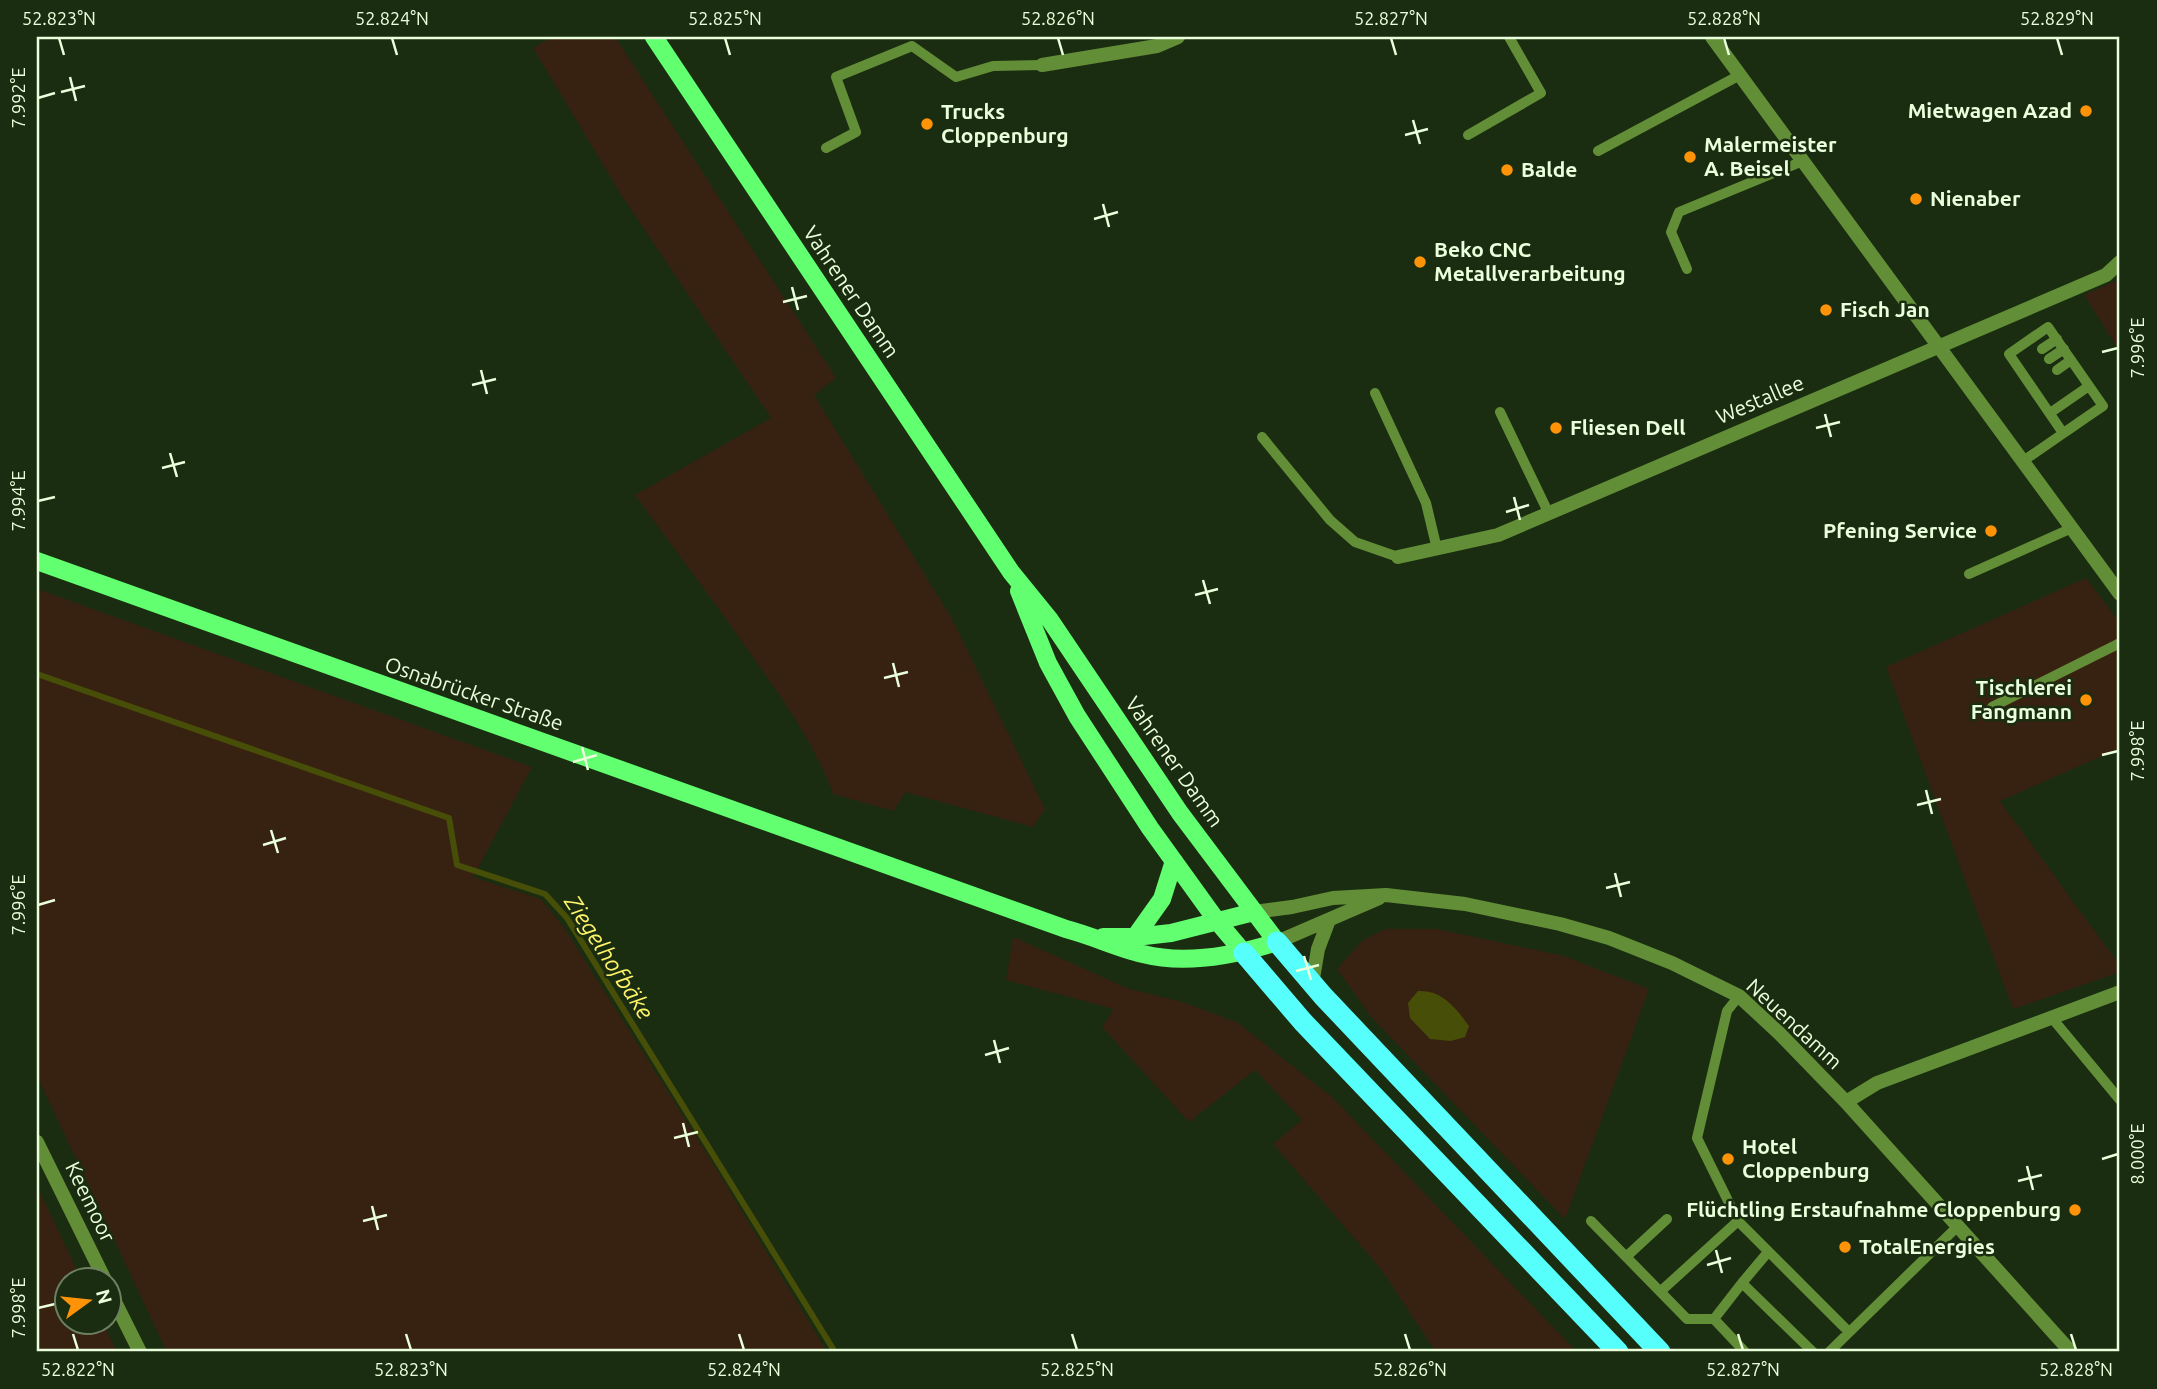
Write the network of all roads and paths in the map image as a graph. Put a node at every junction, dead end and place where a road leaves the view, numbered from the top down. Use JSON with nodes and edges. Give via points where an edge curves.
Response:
{"nodes":[{"id":1,"x":654,"y":37,"type":"edge"},
{"id":2,"x":1178,"y":37,"type":"edge"},
{"id":3,"x":1509,"y":37,"type":"edge"},
{"id":4,"x":1712,"y":37,"type":"edge"},
{"id":5,"x":1042,"y":65,"type":"joint"},
{"id":6,"x":1740,"y":75,"type":"junction"},
{"id":7,"x":1468,"y":135,"type":"dead end"},
{"id":8,"x":826,"y":148,"type":"dead end"},
{"id":9,"x":1598,"y":151,"type":"dead end"},
{"id":10,"x":1804,"y":161,"type":"junction"},
{"id":11,"x":2120,"y":262,"type":"edge"},
{"id":12,"x":1687,"y":269,"type":"dead end"},
{"id":13,"x":2057,"y":339,"type":"junction"},
{"id":14,"x":1939,"y":346,"type":"junction"},
{"id":15,"x":2042,"y":349,"type":"dead end"},
{"id":16,"x":2064,"y":349,"type":"junction"},
{"id":17,"x":2027,"y":359,"type":"dead end"},
{"id":18,"x":2049,"y":359,"type":"dead end"},
{"id":19,"x":2071,"y":360,"type":"junction"},
{"id":20,"x":2017,"y":366,"type":"junction"},
{"id":21,"x":2035,"y":369,"type":"dead end"},
{"id":22,"x":2057,"y":370,"type":"dead end"},
{"id":23,"x":2024,"y":376,"type":"junction"},
{"id":24,"x":2042,"y":380,"type":"dead end"},
{"id":25,"x":2089,"y":386,"type":"junction"},
{"id":26,"x":2032,"y":387,"type":"junction"},
{"id":27,"x":1376,"y":393,"type":"dead end"},
{"id":28,"x":1500,"y":412,"type":"dead end"},
{"id":29,"x":2050,"y":413,"type":"junction"},
{"id":30,"x":2063,"y":433,"type":"junction"},
{"id":31,"x":1262,"y":437,"type":"dead end"},
{"id":32,"x":2023,"y":461,"type":"junction"},
{"id":33,"x":1549,"y":514,"type":"junction"},
{"id":34,"x":2072,"y":528,"type":"junction"},
{"id":35,"x":1437,"y":549,"type":"junction"},
{"id":36,"x":1398,"y":557,"type":"joint"},
{"id":37,"x":37,"y":561,"type":"edge"},
{"id":38,"x":1011,"y":572,"type":"junction"},
{"id":39,"x":1969,"y":574,"type":"dead end"},
{"id":40,"x":2119,"y":591,"type":"edge"},
{"id":41,"x":2120,"y":643,"type":"edge"},
{"id":42,"x":1992,"y":707,"type":"dead end"},
{"id":43,"x":1174,"y":861,"type":"junction"},
{"id":44,"x":1386,"y":895,"type":"junction"},
{"id":45,"x":1254,"y":912,"type":"junction"},
{"id":46,"x":1329,"y":920,"type":"junction"},
{"id":47,"x":1217,"y":921,"type":"junction"},
{"id":48,"x":1096,"y":937,"type":"junction"},
{"id":49,"x":1135,"y":937,"type":"junction"},
{"id":50,"x":1277,"y":942,"type":"junction"},
{"id":51,"x":1244,"y":953,"type":"junction"},
{"id":52,"x":1312,"y":984,"type":"junction"},
{"id":53,"x":2120,"y":992,"type":"edge"},
{"id":54,"x":1739,"y":996,"type":"junction"},
{"id":55,"x":2052,"y":1018,"type":"junction"},
{"id":56,"x":2120,"y":1100,"type":"edge"},
{"id":57,"x":1846,"y":1102,"type":"junction"},
{"id":58,"x":37,"y":1142,"type":"edge"},
{"id":59,"x":1667,"y":1219,"type":"dead end"},
{"id":60,"x":1591,"y":1221,"type":"dead end"},
{"id":61,"x":1738,"y":1221,"type":"junction"},
{"id":62,"x":1958,"y":1226,"type":"junction"},
{"id":63,"x":1768,"y":1252,"type":"junction"},
{"id":64,"x":1627,"y":1256,"type":"junction"},
{"id":65,"x":98,"y":1266,"type":"edge"},
{"id":66,"x":1742,"y":1283,"type":"junction"},
{"id":67,"x":1661,"y":1291,"type":"junction"},
{"id":68,"x":122,"y":1316,"type":"edge"},
{"id":69,"x":1714,"y":1319,"type":"junction"},
{"id":70,"x":1849,"y":1332,"type":"junction"},
{"id":71,"x":140,"y":1352,"type":"edge"},
{"id":72,"x":1618,"y":1352,"type":"edge"},
{"id":73,"x":1660,"y":1352,"type":"edge"},
{"id":74,"x":1745,"y":1352,"type":"edge"},
{"id":75,"x":1814,"y":1352,"type":"edge"},
{"id":76,"x":1829,"y":1352,"type":"edge"},
{"id":77,"x":2071,"y":1352,"type":"edge"}],
"edges":[{"from":1,"to":38,"type":"main road","name":"Vahrener Damm"},
{"from":2,"to":5,"type":"street","via":[[1157,46]]},
{"from":3,"to":7,"type":"lane","via":[[1541,93]]},
{"from":4,"to":6,"type":"street"},
{"from":5,"to":8,"type":"lane","via":[[993,66],[956,77],[912,46],[836,77],[856,132]]},
{"from":6,"to":9,"type":"lane"},
{"from":6,"to":10,"type":"street"},
{"from":10,"to":12,"type":"lane","via":[[1679,212],[1671,232]]},
{"from":10,"to":14,"type":"street"},
{"from":11,"to":14,"type":"street","name":"Westallee","via":[[2106,275]]},
{"from":13,"to":15,"type":"lane"},
{"from":13,"to":16,"type":"lane"},
{"from":13,"to":20,"type":"lane","via":[[2048,327],[2028,340],[2009,354]]},
{"from":14,"to":32,"type":"street"},
{"from":14,"to":33,"type":"street","name":"Westallee"},
{"from":16,"to":18,"type":"lane"},
{"from":16,"to":19,"type":"lane"},
{"from":17,"to":20,"type":"lane"},
{"from":19,"to":22,"type":"lane"},
{"from":19,"to":25,"type":"lane"},
{"from":20,"to":23,"type":"lane"},
{"from":21,"to":23,"type":"lane"},
{"from":23,"to":26,"type":"lane"},
{"from":24,"to":26,"type":"lane"},
{"from":25,"to":29,"type":"lane"},
{"from":25,"to":30,"type":"lane","via":[[2103,406]]},
{"from":26,"to":29,"type":"lane"},
{"from":27,"to":35,"type":"lane","via":[[1426,503]]},
{"from":28,"to":33,"type":"lane"},
{"from":29,"to":30,"type":"lane"},
{"from":30,"to":32,"type":"lane"},
{"from":31,"to":36,"type":"lane","via":[[1329,520],[1355,542]]},
{"from":32,"to":34,"type":"street"},
{"from":33,"to":35,"type":"street","name":"Westallee","via":[[1498,536]]},
{"from":34,"to":39,"type":"lane"},
{"from":34,"to":40,"type":"street"},
{"from":35,"to":36,"type":"street","name":"Westallee"},
{"from":37,"to":48,"type":"main road","name":"Osnabrücker Straße"},
{"from":38,"to":43,"type":"main road","name":"Vahrener Damm","via":[[1048,663],[1077,716]]},
{"from":38,"to":45,"type":"main road","name":"Vahrener Damm","via":[[1050,620],[1180,813]]},
{"from":41,"to":42,"type":"lane"},
{"from":43,"to":47,"type":"main road","name":"Vahrener Damm"},
{"from":43,"to":49,"type":"main road","via":[[1162,899]]},
{"from":44,"to":45,"type":"street","name":"Neuendamm","via":[[1332,898]]},
{"from":44,"to":46,"type":"street"},
{"from":44,"to":54,"type":"street","name":"Neuendamm","via":[[1465,904],[1609,938]]},
{"from":45,"to":47,"type":"main road","name":"Osnabrücker Straße"},
{"from":45,"to":50,"type":"main road","name":"Vahrener Damm"},
{"from":46,"to":50,"type":"street"},
{"from":46,"to":52,"type":"street"},
{"from":47,"to":49,"type":"main road","name":"Osnabrücker Straße"},
{"from":47,"to":51,"type":"main road","name":"Vahrener Damm"},
{"from":48,"to":49,"type":"main road","name":"Osnabrücker Straße"},
{"from":48,"to":51,"type":"main road","name":"Osnabrücker Straße","via":[[1167,959]]},
{"from":50,"to":51,"type":"main road","name":"Osnabrücker Straße"},
{"from":50,"to":52,"type":"highway"},
{"from":51,"to":72,"type":"highway","via":[[1303,1022]]},
{"from":52,"to":73,"type":"highway"},
{"from":53,"to":55,"type":"street"},
{"from":54,"to":57,"type":"street","name":"Neuendamm"},
{"from":54,"to":61,"type":"lane","via":[[1727,1011],[1697,1138]]},
{"from":55,"to":56,"type":"lane"},
{"from":55,"to":57,"type":"street","via":[[1877,1083]]},
{"from":57,"to":62,"type":"street","name":"Neuendamm"},
{"from":58,"to":65,"type":"street","name":"Keemoor"},
{"from":59,"to":64,"type":"lane"},
{"from":60,"to":64,"type":"lane"},
{"from":61,"to":63,"type":"lane"},
{"from":61,"to":67,"type":"lane"},
{"from":62,"to":70,"type":"lane"},
{"from":62,"to":77,"type":"street","name":"Neuendamm"},
{"from":63,"to":66,"type":"lane"},
{"from":63,"to":70,"type":"lane"},
{"from":64,"to":67,"type":"lane"},
{"from":66,"to":69,"type":"lane"},
{"from":66,"to":75,"type":"lane"},
{"from":67,"to":69,"type":"lane","via":[[1687,1320]]},
{"from":68,"to":71,"type":"street"},
{"from":69,"to":74,"type":"lane"},
{"from":70,"to":76,"type":"lane"}]}
